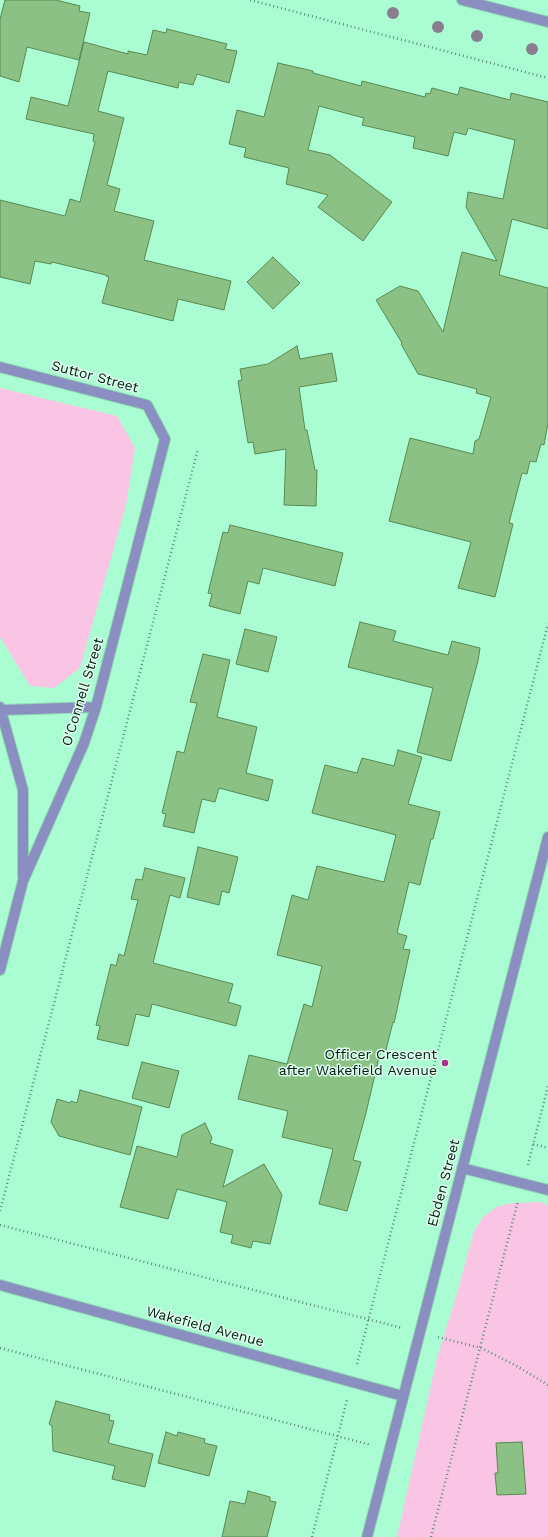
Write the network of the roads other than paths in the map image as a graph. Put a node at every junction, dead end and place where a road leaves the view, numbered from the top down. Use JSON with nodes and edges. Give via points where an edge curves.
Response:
{"nodes":[{"id":1,"x":462,"y":0,"type":"edge"},
{"id":2,"x":548,"y":22,"type":"edge"},
{"id":3,"x":0,"y":366,"type":"edge"},
{"id":4,"x":165,"y":438,"type":"joint"},
{"id":5,"x":96,"y":707,"type":"junction"},
{"id":6,"x":1,"y":708,"type":"edge"},
{"id":7,"x":548,"y":837,"type":"edge"},
{"id":8,"x":23,"y":881,"type":"junction"},
{"id":9,"x":0,"y":970,"type":"edge"},
{"id":10,"x":462,"y":1168,"type":"junction"},
{"id":11,"x":548,"y":1190,"type":"edge"},
{"id":12,"x":0,"y":1285,"type":"edge"},
{"id":13,"x":403,"y":1396,"type":"junction"},
{"id":14,"x":367,"y":1537,"type":"edge"}],
"edges":[{"from":1,"to":2,"type":"street"},
{"from":3,"to":4,"type":"street","name":"Suttor Street","via":[[147,405]]},
{"from":4,"to":5,"type":"street","name":"O'Connell Street"},
{"from":5,"to":6,"type":"street"},
{"from":5,"to":8,"type":"street","name":"O'Connell Street","via":[[84,743]]},
{"from":6,"to":8,"type":"street","via":[[24,790]]},
{"from":7,"to":10,"type":"street","name":"Ebden Street"},
{"from":8,"to":9,"type":"street","name":"O'Connell Street"},
{"from":10,"to":11,"type":"street"},
{"from":10,"to":13,"type":"street","name":"Ebden Street"},
{"from":12,"to":13,"type":"street","name":"Wakefield Avenue"},
{"from":13,"to":14,"type":"street","name":"Ebden Street"}]}
